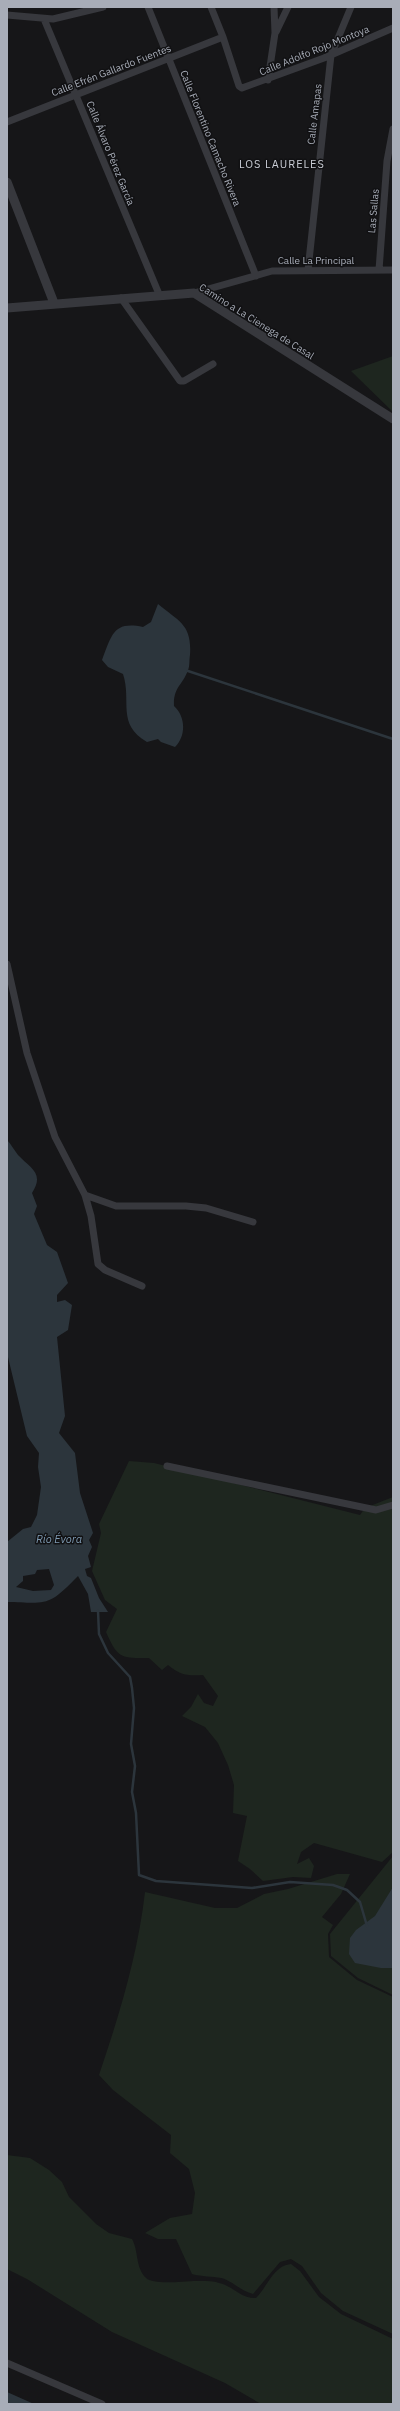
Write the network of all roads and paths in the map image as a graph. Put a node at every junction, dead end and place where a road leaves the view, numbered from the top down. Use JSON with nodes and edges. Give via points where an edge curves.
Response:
{"nodes":[{"id":1,"x":103,"y":7,"type":"edge"},
{"id":2,"x":148,"y":7,"type":"edge"},
{"id":3,"x":210,"y":7,"type":"edge"},
{"id":4,"x":274,"y":7,"type":"edge"},
{"id":5,"x":288,"y":7,"type":"edge"},
{"id":6,"x":351,"y":7,"type":"edge"},
{"id":7,"x":7,"y":15,"type":"edge"},
{"id":8,"x":44,"y":19,"type":"junction"},
{"id":9,"x":393,"y":28,"type":"edge"},
{"id":10,"x":275,"y":33,"type":"junction"},
{"id":11,"x":223,"y":37,"type":"junction"},
{"id":12,"x":331,"y":55,"type":"junction"},
{"id":13,"x":169,"y":59,"type":"junction"},
{"id":14,"x":268,"y":80,"type":"junction"},
{"id":15,"x":76,"y":95,"type":"junction"},
{"id":16,"x":7,"y":122,"type":"edge"},
{"id":17,"x":393,"y":129,"type":"edge"},
{"id":18,"x":7,"y":182,"type":"edge"},
{"id":19,"x":308,"y":270,"type":"junction"},
{"id":20,"x":379,"y":270,"type":"junction"},
{"id":21,"x":393,"y":270,"type":"edge"},
{"id":22,"x":256,"y":276,"type":"junction"},
{"id":23,"x":194,"y":293,"type":"junction"},
{"id":24,"x":159,"y":294,"type":"junction"},
{"id":25,"x":121,"y":298,"type":"junction"},
{"id":26,"x":54,"y":303,"type":"junction"},
{"id":27,"x":7,"y":308,"type":"edge"},
{"id":28,"x":213,"y":364,"type":"dead end"},
{"id":29,"x":393,"y":419,"type":"edge"},
{"id":30,"x":7,"y":964,"type":"edge"},
{"id":31,"x":85,"y":1195,"type":"junction"},
{"id":32,"x":253,"y":1222,"type":"dead end"},
{"id":33,"x":142,"y":1286,"type":"dead end"},
{"id":34,"x":167,"y":1466,"type":"dead end"},
{"id":35,"x":393,"y":1505,"type":"edge"},
{"id":36,"x":7,"y":2363,"type":"edge"},
{"id":37,"x":102,"y":2404,"type":"edge"}],
"edges":[{"from":1,"to":8,"type":"street","via":[[62,18]]},
{"from":2,"to":13,"type":"street","name":"Calle Florentino Camacho Rivera"},
{"from":3,"to":11,"type":"street"},
{"from":4,"to":10,"type":"street"},
{"from":5,"to":10,"type":"street"},
{"from":6,"to":12,"type":"street","name":"Calle Amapas"},
{"from":7,"to":8,"type":"street"},
{"from":8,"to":15,"type":"street","name":"Calle Álvaro Pérez García"},
{"from":9,"to":12,"type":"street","name":"Calle Adolfo Rojo Montoya"},
{"from":10,"to":14,"type":"street"},
{"from":11,"to":13,"type":"street","name":"Calle Efrén Gallardo Fuentes"},
{"from":11,"to":14,"type":"street","name":"Calle Adolfo Rojo Montoya","via":[[241,88]]},
{"from":12,"to":14,"type":"street","name":"Calle Adolfo Rojo Montoya"},
{"from":12,"to":19,"type":"street","name":"Calle Amapas"},
{"from":13,"to":15,"type":"street","name":"Calle Efrén Gallardo Fuentes"},
{"from":13,"to":22,"type":"street","name":"Calle Florentino Camacho Rivera"},
{"from":15,"to":16,"type":"street","name":"Calle Efrén Gallardo Fuentes"},
{"from":15,"to":24,"type":"street","name":"Calle Álvaro Pérez García"},
{"from":17,"to":20,"type":"street","name":"Las Sallas","via":[[388,153]]},
{"from":18,"to":26,"type":"street"},
{"from":19,"to":20,"type":"street","name":"Calle La Principal"},
{"from":19,"to":22,"type":"street","name":"Calle La Principal","via":[[272,271]]},
{"from":20,"to":21,"type":"street","name":"Calle La Principal"},
{"from":22,"to":23,"type":"street","name":"Calle La Principal"},
{"from":23,"to":24,"type":"street","name":"Camino a La Cienega de Casal"},
{"from":23,"to":29,"type":"street","name":"Camino a La Cienega de Casal"},
{"from":24,"to":25,"type":"street","name":"Camino a La Cienega de Casal"},
{"from":25,"to":26,"type":"street","name":"Camino a La Cienega de Casal"},
{"from":25,"to":28,"type":"street","via":[[180,381]]},
{"from":26,"to":27,"type":"street","name":"Camino a La Cienega de Casal"},
{"from":30,"to":31,"type":"street","via":[[34,1074],[56,1137]]},
{"from":31,"to":32,"type":"street","via":[[116,1206],[206,1208]]},
{"from":31,"to":33,"type":"street","via":[[91,1216],[98,1264],[105,1270]]},
{"from":34,"to":35,"type":"street","via":[[376,1510]]},
{"from":36,"to":37,"type":"street"}]}
